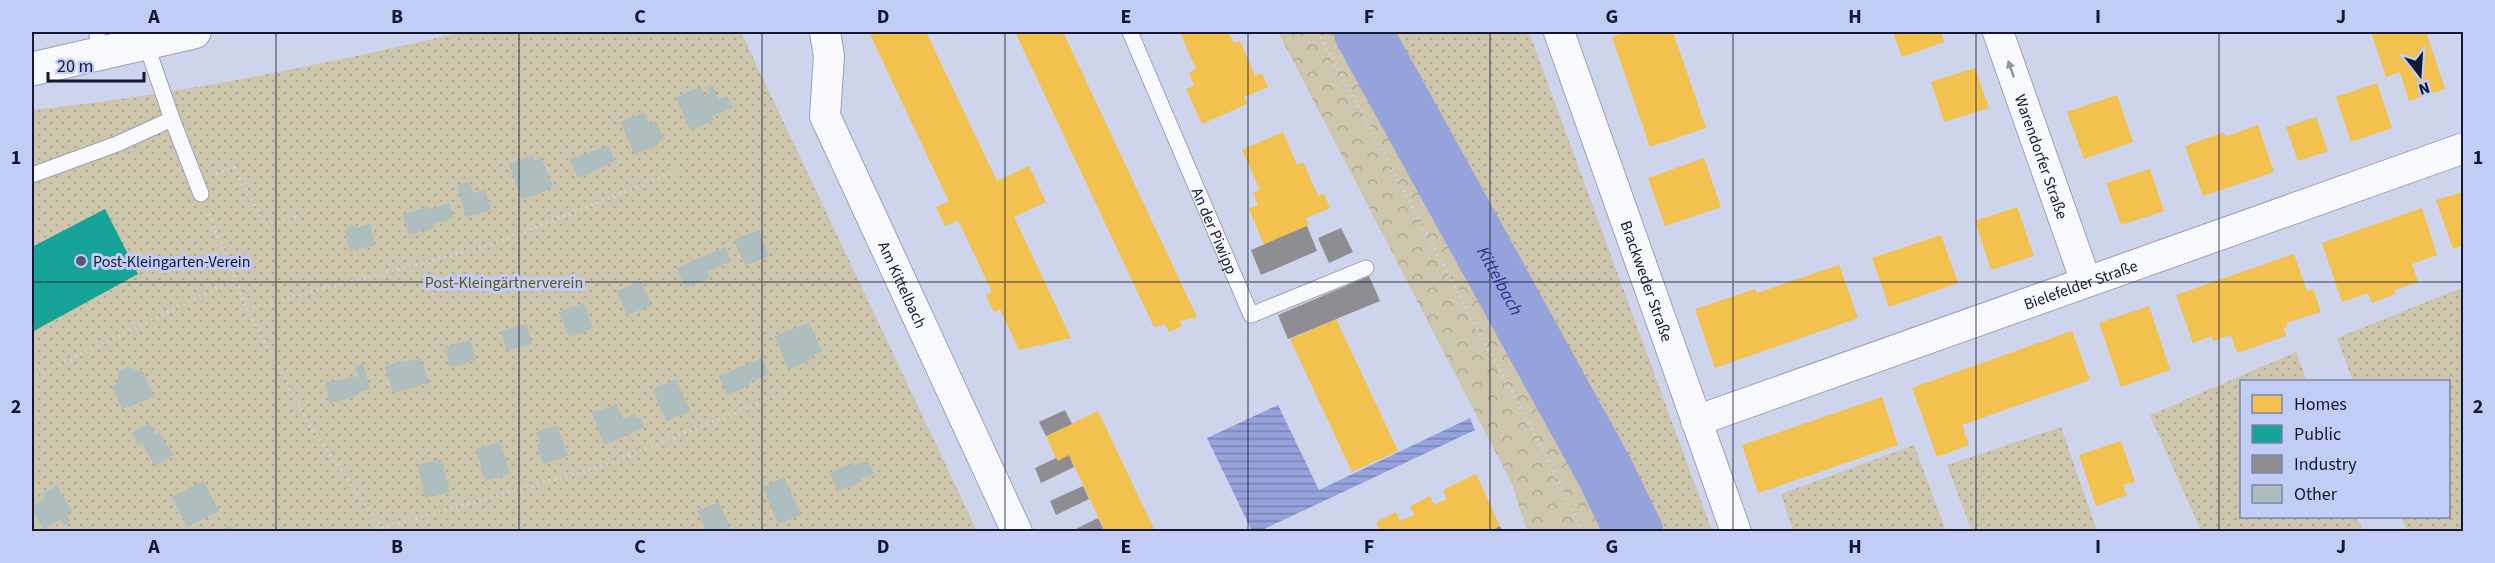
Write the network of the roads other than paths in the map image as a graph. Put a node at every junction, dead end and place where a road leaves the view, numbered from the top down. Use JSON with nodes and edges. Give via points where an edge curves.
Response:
{"nodes":[{"id":1,"x":194,"y":32,"type":"edge"},
{"id":2,"x":825,"y":32,"type":"edge"},
{"id":3,"x":1130,"y":32,"type":"edge"},
{"id":4,"x":1559,"y":32,"type":"edge"},
{"id":5,"x":1998,"y":32,"type":"edge"},
{"id":6,"x":146,"y":41,"type":"junction"},
{"id":7,"x":98,"y":43,"type":"edge"},
{"id":8,"x":32,"y":69,"type":"edge"},
{"id":9,"x":172,"y":119,"type":"junction"},
{"id":10,"x":2463,"y":148,"type":"edge"},
{"id":11,"x":32,"y":175,"type":"edge"},
{"id":12,"x":198,"y":186,"type":"road end"},
{"id":13,"x":1366,"y":268,"type":"dead end"},
{"id":14,"x":2086,"y":282,"type":"junction"},
{"id":15,"x":1696,"y":421,"type":"junction"},
{"id":16,"x":1017,"y":531,"type":"edge"},
{"id":17,"x":1736,"y":531,"type":"edge"}],
"edges":[{"from":1,"to":6,"type":"street"},
{"from":2,"to":16,"type":"street","name":"Am Kittelbach","via":[[829,56],[825,116]]},
{"from":3,"to":13,"type":"lane","name":"An der Piwipp","via":[[1251,315]]},
{"from":4,"to":15,"type":"street","name":"Brackweder Straße"},
{"from":14,"to":5,"type":"street","name":"Warendorfer Straße","one_way":true},
{"from":6,"to":7,"type":"street"},
{"from":6,"to":9,"type":"lane"},
{"from":7,"to":8,"type":"street"},
{"from":9,"to":11,"type":"lane"},
{"from":9,"to":12,"type":"lane"},
{"from":10,"to":14,"type":"street","name":"Bielefelder Straße"},
{"from":14,"to":15,"type":"street","name":"Bielefelder Straße"},
{"from":15,"to":17,"type":"street","name":"Brackweder Straße"}]}
